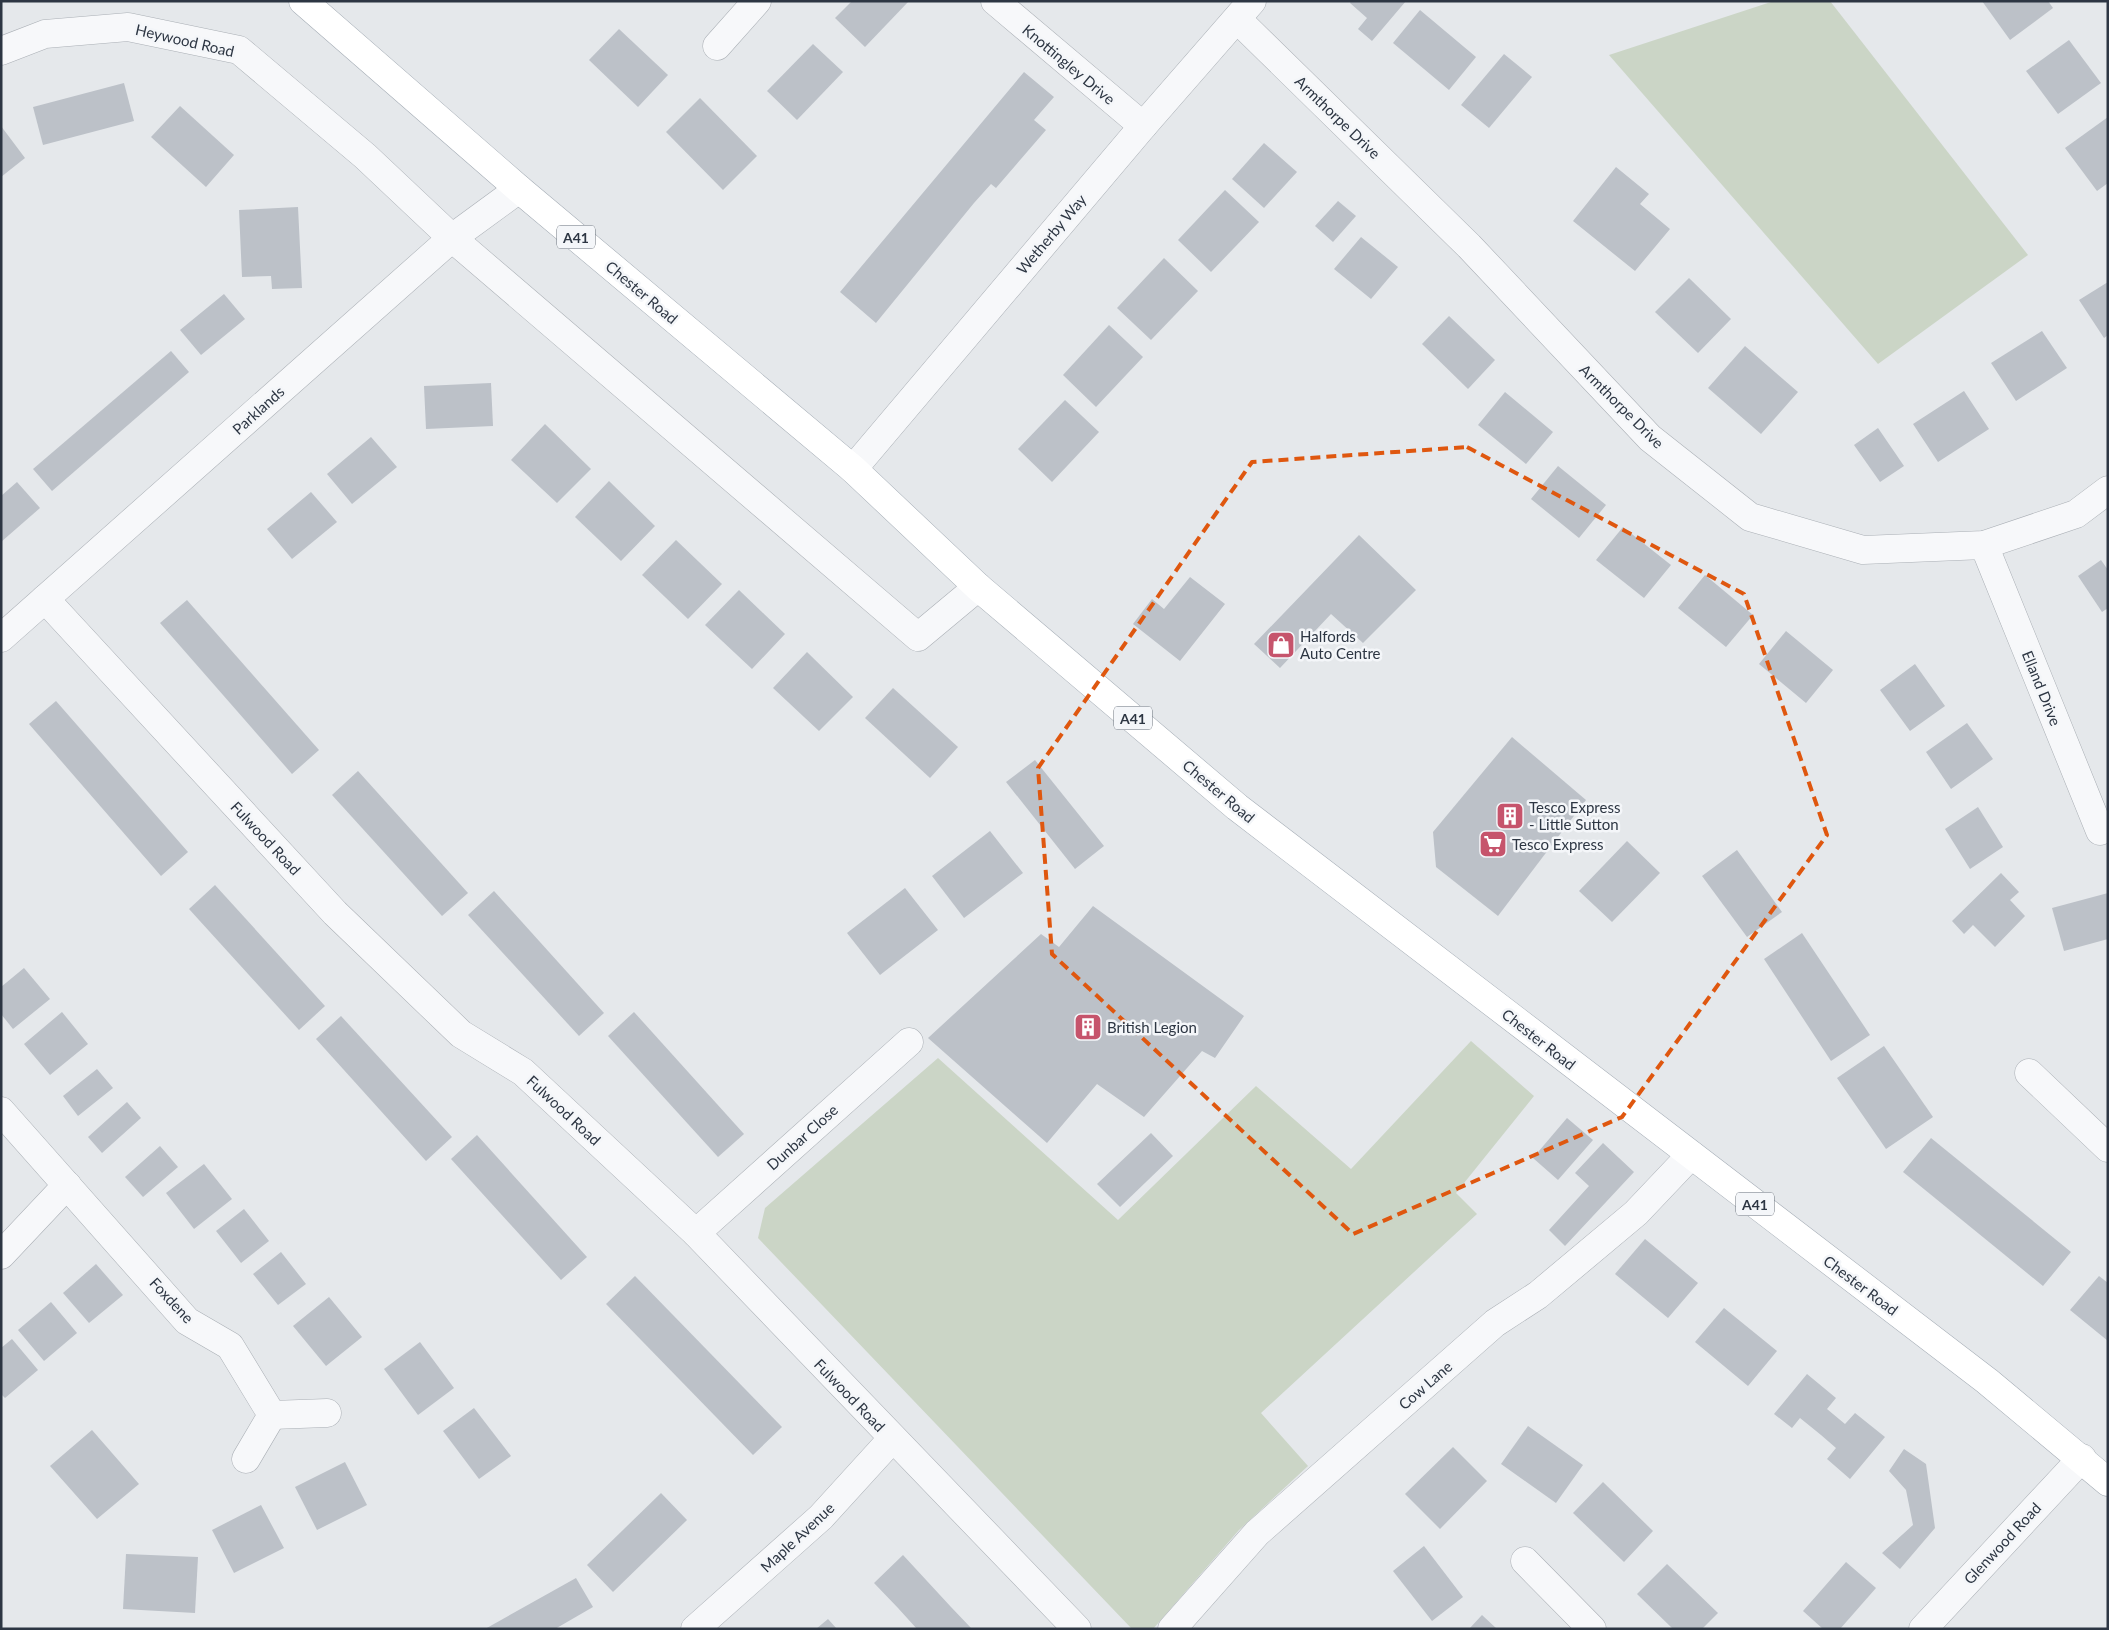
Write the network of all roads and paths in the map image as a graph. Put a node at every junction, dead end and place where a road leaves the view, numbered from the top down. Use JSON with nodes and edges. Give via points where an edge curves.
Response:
{"nodes":[{"id":1,"x":303,"y":1,"type":"edge"},
{"id":2,"x":757,"y":1,"type":"edge"},
{"id":3,"x":996,"y":1,"type":"edge"},
{"id":4,"x":1245,"y":10,"type":"edge"},
{"id":5,"x":717,"y":46,"type":"dead end"},
{"id":6,"x":1,"y":51,"type":"edge"},
{"id":7,"x":1143,"y":126,"type":"junction"},
{"id":8,"x":519,"y":189,"type":"junction"},
{"id":9,"x":452,"y":238,"type":"junction"},
{"id":10,"x":853,"y":469,"type":"junction"},
{"id":11,"x":2108,"y":490,"type":"edge"},
{"id":12,"x":1984,"y":545,"type":"junction"},
{"id":13,"x":978,"y":587,"type":"junction"},
{"id":14,"x":46,"y":599,"type":"junction"},
{"id":15,"x":1,"y":638,"type":"edge"},
{"id":16,"x":2100,"y":831,"type":"dead end"},
{"id":17,"x":909,"y":1042,"type":"dead end"},
{"id":18,"x":2029,"y":1073,"type":"dead end"},
{"id":19,"x":1,"y":1111,"type":"edge"},
{"id":20,"x":2108,"y":1148,"type":"edge"},
{"id":21,"x":1691,"y":1155,"type":"junction"},
{"id":22,"x":67,"y":1185,"type":"junction"},
{"id":23,"x":696,"y":1233,"type":"junction"},
{"id":24,"x":1,"y":1255,"type":"edge"},
{"id":25,"x":327,"y":1413,"type":"dead end"},
{"id":26,"x":272,"y":1415,"type":"junction"},
{"id":27,"x":892,"y":1439,"type":"junction"},
{"id":28,"x":2082,"y":1458,"type":"junction"},
{"id":29,"x":246,"y":1459,"type":"dead end"},
{"id":30,"x":2108,"y":1482,"type":"edge"},
{"id":31,"x":1525,"y":1561,"type":"dead end"},
{"id":32,"x":695,"y":1629,"type":"edge"},
{"id":33,"x":1077,"y":1629,"type":"edge"},
{"id":34,"x":1172,"y":1629,"type":"edge"},
{"id":35,"x":1592,"y":1629,"type":"edge"},
{"id":36,"x":1923,"y":1629,"type":"edge"}],
"edges":[{"from":1,"to":8,"type":"main road","name":"Chester Road","number":"A41"},
{"from":2,"to":5,"type":"street"},
{"from":3,"to":7,"type":"street","name":"Knottingley Drive"},
{"from":4,"to":7,"type":"street","name":"Wetherby Way"},
{"from":4,"to":12,"type":"street","name":"Armthorpe Drive","via":[[1650,438],[1750,517],[1863,550]]},
{"from":6,"to":9,"type":"street","name":"Heywood Road","via":[[45,34],[128,27],[239,50],[365,156]]},
{"from":7,"to":10,"type":"street","name":"Wetherby Way"},
{"from":8,"to":9,"type":"street","name":"Parklands"},
{"from":8,"to":10,"type":"main road","name":"Chester Road","number":"A41"},
{"from":9,"to":13,"type":"street","via":[[918,637]]},
{"from":9,"to":14,"type":"street","name":"Parklands"},
{"from":10,"to":13,"type":"main road","name":"Chester Road","number":"A41"},
{"from":11,"to":12,"type":"street","name":"Armthorpe Drive","via":[[2076,514]]},
{"from":12,"to":16,"type":"street","name":"Elland Drive"},
{"from":13,"to":21,"type":"main road","name":"Chester Road","number":"A41","via":[[1237,807]]},
{"from":14,"to":15,"type":"street","name":"Parklands"},
{"from":14,"to":23,"type":"street","name":"Fulwood Road","via":[[328,906],[461,1034],[523,1072]]},
{"from":17,"to":23,"type":"street","name":"Dunbar Close"},
{"from":18,"to":20,"type":"street"},
{"from":19,"to":22,"type":"street","name":"Foxdene"},
{"from":21,"to":28,"type":"main road","name":"Chester Road","number":"A41","via":[[1987,1381]]},
{"from":21,"to":34,"type":"street","name":"Cow Lane","via":[[1636,1213],[1538,1295],[1495,1323],[1257,1532]]},
{"from":22,"to":24,"type":"street"},
{"from":22,"to":26,"type":"street","name":"Foxdene","via":[[187,1320],[230,1346]]},
{"from":23,"to":27,"type":"street","name":"Fulwood Road"},
{"from":25,"to":26,"type":"street"},
{"from":26,"to":29,"type":"street"},
{"from":27,"to":32,"type":"street","name":"Maple Avenue","via":[[821,1517]]},
{"from":27,"to":33,"type":"street","name":"Fulwood Road"},
{"from":28,"to":30,"type":"main road","name":"Chester Road","number":"A41"},
{"from":28,"to":36,"type":"street","name":"Glenwood Road"},
{"from":31,"to":35,"type":"street"}]}
